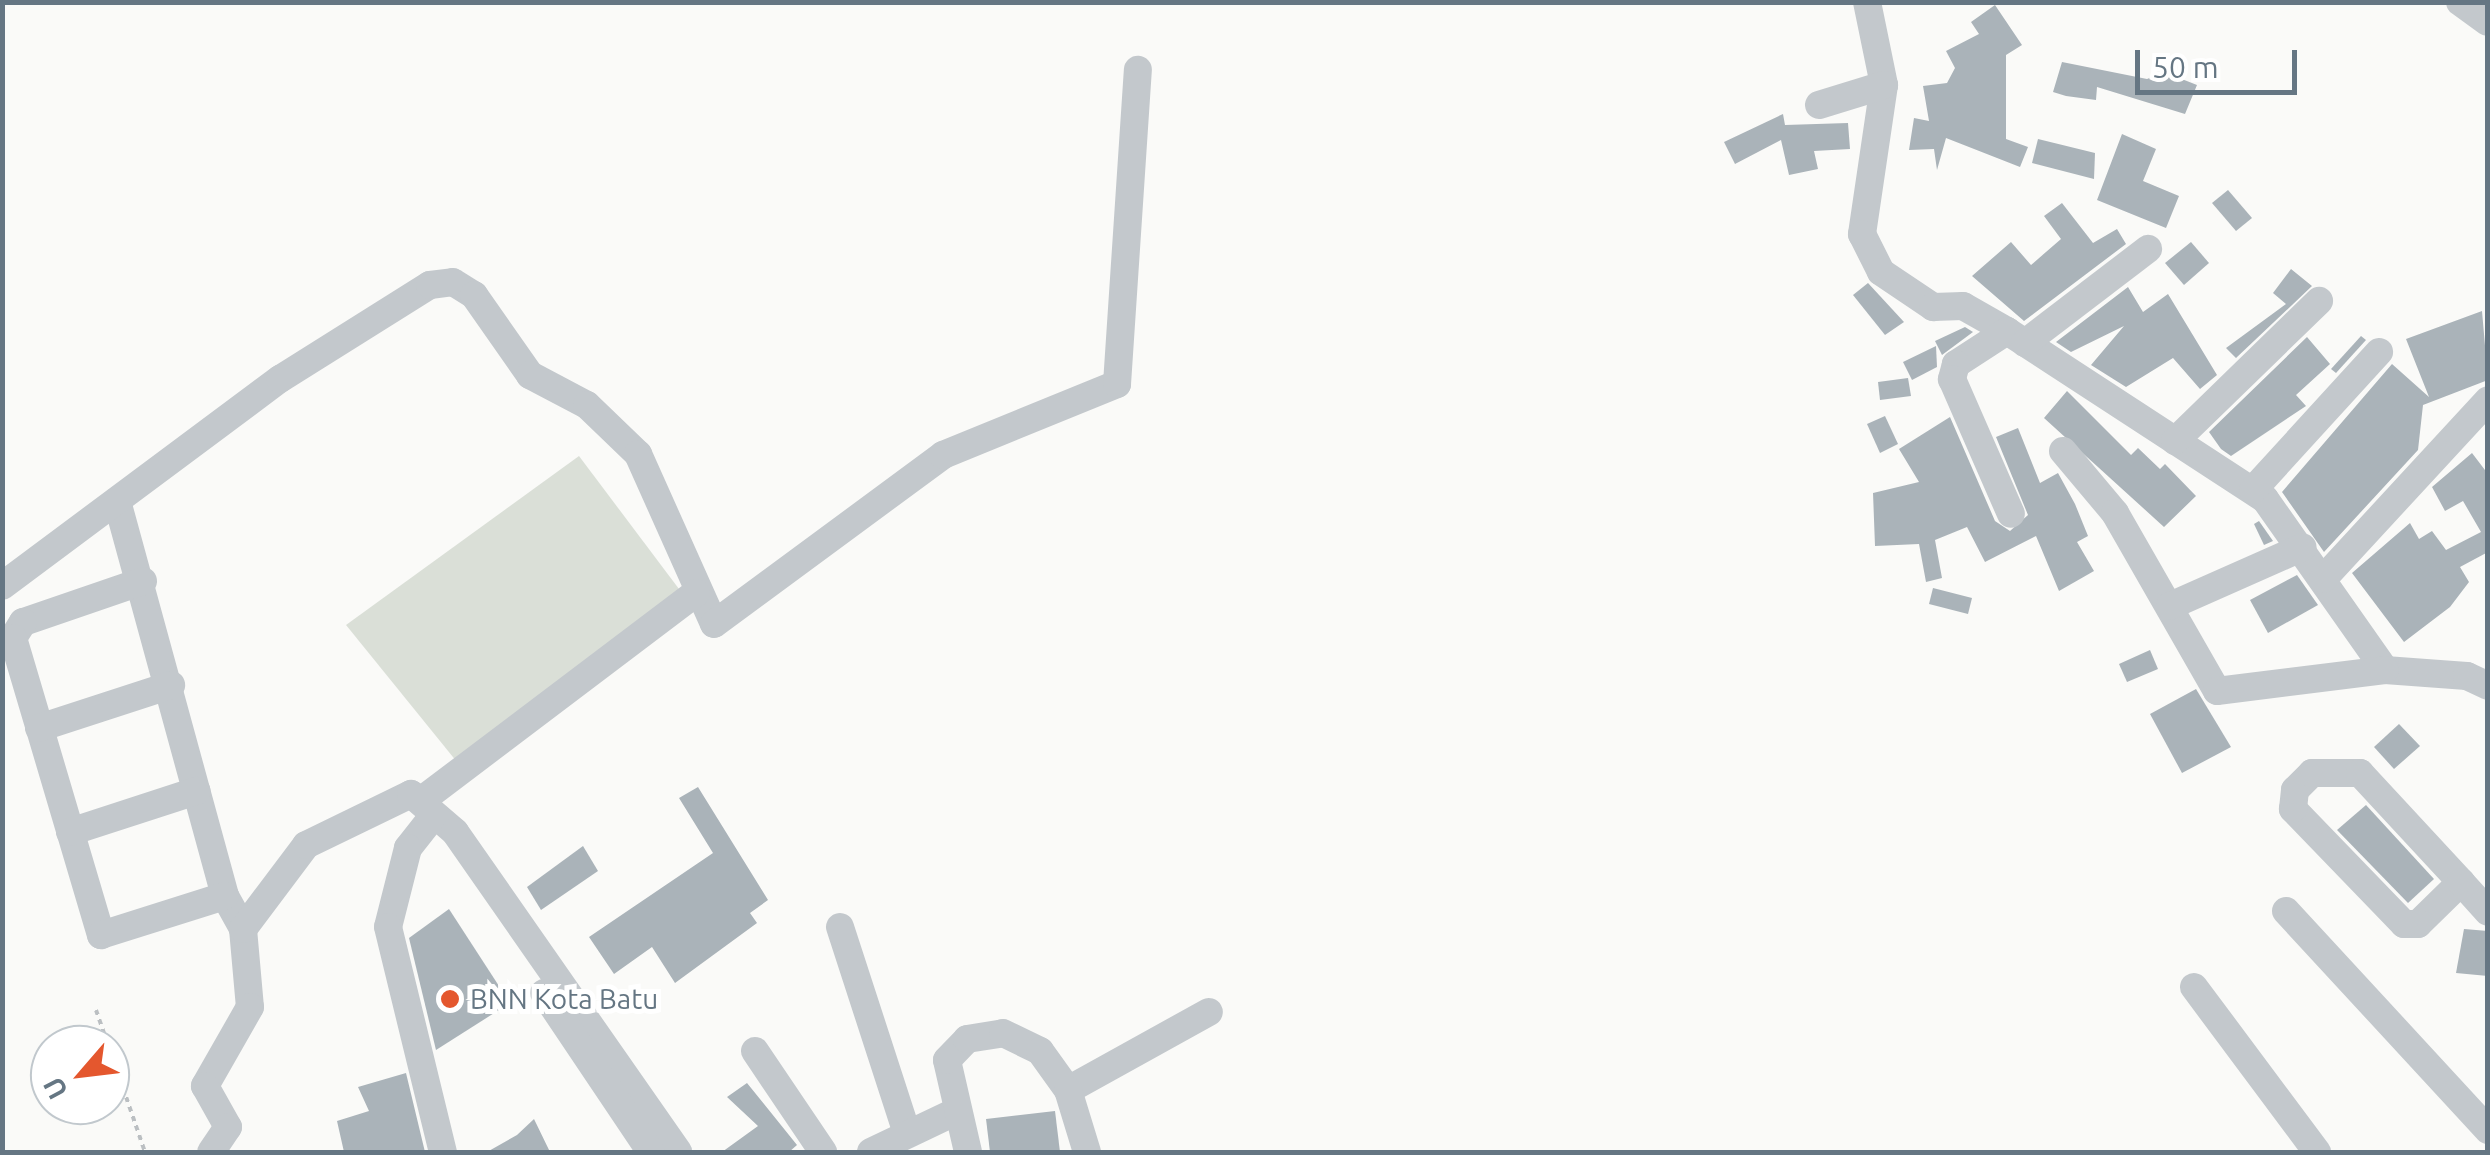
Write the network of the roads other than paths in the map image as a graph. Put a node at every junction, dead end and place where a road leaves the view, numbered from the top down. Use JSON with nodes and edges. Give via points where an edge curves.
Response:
{"nodes":[{"id":1,"x":1867,"y":2,"type":"edge"},
{"id":2,"x":2460,"y":2,"type":"edge"},
{"id":3,"x":2488,"y":22,"type":"edge"},
{"id":4,"x":1138,"y":70,"type":"dead end"},
{"id":5,"x":1884,"y":84,"type":"junction"},
{"id":6,"x":1819,"y":105,"type":"dead end"},
{"id":7,"x":2148,"y":249,"type":"dead end"},
{"id":8,"x":2319,"y":301,"type":"dead end"},
{"id":9,"x":2016,"y":337,"type":"junction"},
{"id":10,"x":2379,"y":352,"type":"dead end"},
{"id":11,"x":2488,"y":400,"type":"edge"},
{"id":12,"x":2175,"y":441,"type":"junction"},
{"id":13,"x":2063,"y":452,"type":"dead end"},
{"id":14,"x":2254,"y":490,"type":"junction"},
{"id":15,"x":117,"y":500,"type":"junction"},
{"id":16,"x":2011,"y":514,"type":"dead end"},
{"id":17,"x":2304,"y":548,"type":"junction"},
{"id":18,"x":2322,"y":579,"type":"junction"},
{"id":19,"x":143,"y":582,"type":"junction"},
{"id":20,"x":2,"y":586,"type":"edge"},
{"id":21,"x":701,"y":603,"type":"junction"},
{"id":22,"x":2170,"y":606,"type":"junction"},
{"id":23,"x":2385,"y":670,"type":"junction"},
{"id":24,"x":170,"y":686,"type":"junction"},
{"id":25,"x":2488,"y":686,"type":"edge"},
{"id":26,"x":39,"y":728,"type":"junction"},
{"id":27,"x":196,"y":791,"type":"junction"},
{"id":28,"x":431,"y":811,"type":"junction"},
{"id":29,"x":70,"y":832,"type":"junction"},
{"id":30,"x":2462,"y":882,"type":"junction"},
{"id":31,"x":225,"y":896,"type":"junction"},
{"id":32,"x":2286,"y":911,"type":"dead end"},
{"id":33,"x":2488,"y":912,"type":"edge"},
{"id":34,"x":840,"y":927,"type":"dead end"},
{"id":35,"x":242,"y":929,"type":"junction"},
{"id":36,"x":2194,"y":987,"type":"dead end"},
{"id":37,"x":1209,"y":1012,"type":"dead end"},
{"id":38,"x":755,"y":1051,"type":"dead end"},
{"id":39,"x":1068,"y":1090,"type":"junction"},
{"id":40,"x":957,"y":1111,"type":"junction"},
{"id":41,"x":906,"y":1130,"type":"junction"},
{"id":42,"x":2488,"y":1130,"type":"edge"},
{"id":43,"x":211,"y":1152,"type":"edge"},
{"id":44,"x":443,"y":1152,"type":"edge"},
{"id":45,"x":652,"y":1152,"type":"edge"},
{"id":46,"x":678,"y":1152,"type":"edge"},
{"id":47,"x":823,"y":1152,"type":"edge"},
{"id":48,"x":872,"y":1152,"type":"edge"},
{"id":49,"x":968,"y":1152,"type":"edge"},
{"id":50,"x":1087,"y":1152,"type":"edge"},
{"id":51,"x":2317,"y":1152,"type":"edge"}],
"edges":[{"from":1,"to":5,"type":"street"},
{"from":2,"to":3,"type":"street"},
{"from":4,"to":21,"type":"street","via":[[1116,384],[943,455],[714,624]]},
{"from":5,"to":6,"type":"street"},
{"from":5,"to":9,"type":"street","via":[[1865,248],[1881,272],[1933,307],[1963,306]]},
{"from":7,"to":9,"type":"street"},
{"from":8,"to":12,"type":"street"},
{"from":9,"to":12,"type":"street"},
{"from":9,"to":16,"type":"street","via":[[1956,364],[1952,379]]},
{"from":10,"to":14,"type":"street"},
{"from":11,"to":18,"type":"street"},
{"from":12,"to":14,"type":"street"},
{"from":13,"to":22,"type":"street","via":[[2115,513]]},
{"from":14,"to":17,"type":"street"},
{"from":15,"to":19,"type":"street"},
{"from":15,"to":20,"type":"street"},
{"from":15,"to":21,"type":"street","via":[[280,379],[430,285],[453,282],[474,295],[530,376],[587,405],[638,454]]},
{"from":17,"to":18,"type":"street"},
{"from":17,"to":22,"type":"street"},
{"from":18,"to":23,"type":"street"},
{"from":19,"to":24,"type":"street"},
{"from":19,"to":26,"type":"street","via":[[17,629]]},
{"from":21,"to":28,"type":"street"},
{"from":22,"to":23,"type":"street","via":[[2217,692]]},
{"from":23,"to":25,"type":"street","via":[[2467,676]]},
{"from":24,"to":26,"type":"street"},
{"from":24,"to":27,"type":"street"},
{"from":26,"to":29,"type":"street"},
{"from":27,"to":29,"type":"street"},
{"from":27,"to":31,"type":"street"},
{"from":28,"to":35,"type":"street","via":[[403,794],[306,845]]},
{"from":28,"to":44,"type":"street","via":[[408,848],[388,926]]},
{"from":28,"to":45,"type":"street","via":[[442,841]]},
{"from":28,"to":46,"type":"street"},
{"from":29,"to":31,"type":"street","via":[[101,936]]},
{"from":30,"to":30,"type":"street","via":[[2418,924],[2404,924],[2293,809],[2294,790],[2312,773],[2354,770]]},
{"from":30,"to":33,"type":"street"},
{"from":31,"to":35,"type":"street"},
{"from":32,"to":42,"type":"street"},
{"from":34,"to":41,"type":"street"},
{"from":35,"to":43,"type":"street","via":[[250,1007],[205,1086],[228,1127]]},
{"from":36,"to":51,"type":"street"},
{"from":37,"to":39,"type":"street"},
{"from":38,"to":47,"type":"street"},
{"from":39,"to":40,"type":"street","via":[[1022,1038],[986,1035],[953,1048],[947,1060]]},
{"from":39,"to":50,"type":"street"},
{"from":40,"to":41,"type":"street"},
{"from":40,"to":49,"type":"street"},
{"from":41,"to":48,"type":"street"}]}
